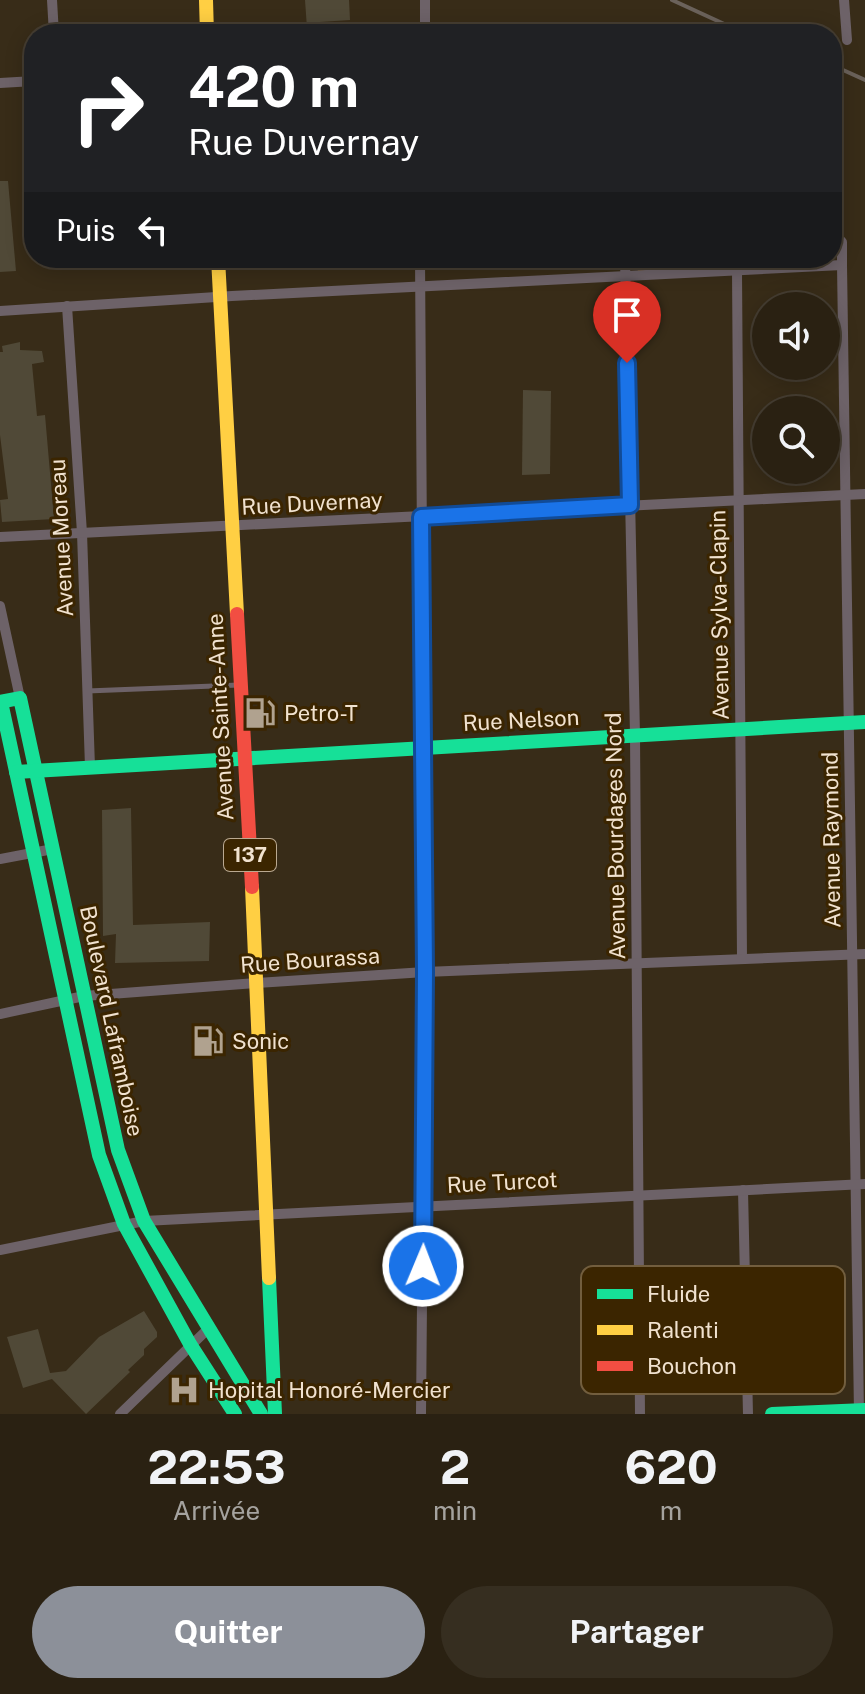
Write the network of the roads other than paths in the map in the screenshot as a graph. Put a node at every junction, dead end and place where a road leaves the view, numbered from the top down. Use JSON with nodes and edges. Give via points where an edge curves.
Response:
{"nodes":[{"id":1,"x":52,"y":0,"type":"edge"},
{"id":2,"x":206,"y":0,"type":"edge"},
{"id":3,"x":425,"y":0,"type":"edge"},
{"id":4,"x":844,"y":0,"type":"edge"},
{"id":5,"x":53,"y":24,"type":"edge"},
{"id":6,"x":207,"y":24,"type":"edge"},
{"id":7,"x":425,"y":24,"type":"edge"},
{"id":8,"x":847,"y":40,"type":"dead end"},
{"id":9,"x":24,"y":82,"type":"edge"},
{"id":10,"x":0,"y":83,"type":"edge"},
{"id":11,"x":842,"y":242,"type":"edge"},
{"id":12,"x":842,"y":265,"type":"joint"},
{"id":13,"x":219,"y":268,"type":"edge"},
{"id":14,"x":420,"y":268,"type":"edge"},
{"id":15,"x":626,"y":268,"type":"edge"},
{"id":16,"x":797,"y":268,"type":"edge"},
{"id":17,"x":737,"y":272,"type":"junction"},
{"id":18,"x":626,"y":277,"type":"junction"},
{"id":19,"x":419,"y":286,"type":"junction"},
{"id":20,"x":220,"y":297,"type":"junction"},
{"id":21,"x":67,"y":306,"type":"junction"},
{"id":22,"x":0,"y":311,"type":"edge"},
{"id":23,"x":846,"y":494,"type":"junction"},
{"id":24,"x":865,"y":494,"type":"edge"},
{"id":25,"x":738,"y":500,"type":"junction"},
{"id":26,"x":630,"y":505,"type":"junction"},
{"id":27,"x":421,"y":517,"type":"junction"},
{"id":28,"x":232,"y":527,"type":"junction"},
{"id":29,"x":82,"y":533,"type":"junction"},
{"id":30,"x":0,"y":537,"type":"edge"},
{"id":31,"x":0,"y":606,"type":"edge"},
{"id":32,"x":240,"y":685,"type":"junction"},
{"id":33,"x":87,"y":691,"type":"junction"},
{"id":34,"x":20,"y":698,"type":"junction"},
{"id":35,"x":0,"y":700,"type":"edge"},
{"id":36,"x":849,"y":722,"type":"junction"},
{"id":37,"x":865,"y":722,"type":"edge"},
{"id":38,"x":740,"y":729,"type":"junction"},
{"id":39,"x":635,"y":735,"type":"junction"},
{"id":40,"x":423,"y":748,"type":"junction"},
{"id":41,"x":245,"y":758,"type":"junction"},
{"id":42,"x":90,"y":767,"type":"junction"},
{"id":43,"x":36,"y":771,"type":"junction"},
{"id":44,"x":16,"y":772,"type":"junction"},
{"id":45,"x":53,"y":849,"type":"junction"},
{"id":46,"x":34,"y":852,"type":"junction"},
{"id":47,"x":0,"y":859,"type":"edge"},
{"id":48,"x":852,"y":954,"type":"junction"},
{"id":49,"x":865,"y":954,"type":"edge"},
{"id":50,"x":742,"y":958,"type":"junction"},
{"id":51,"x":637,"y":962,"type":"junction"},
{"id":52,"x":425,"y":972,"type":"junction"},
{"id":53,"x":257,"y":983,"type":"junction"},
{"id":54,"x":84,"y":996,"type":"junction"},
{"id":55,"x":65,"y":1000,"type":"junction"},
{"id":56,"x":0,"y":1014,"type":"edge"},
{"id":57,"x":860,"y":1184,"type":"edge"},
{"id":58,"x":743,"y":1190,"type":"junction"},
{"id":59,"x":638,"y":1195,"type":"junction"},
{"id":60,"x":424,"y":1207,"type":"junction"},
{"id":61,"x":265,"y":1215,"type":"junction"},
{"id":62,"x":144,"y":1221,"type":"junction"},
{"id":63,"x":124,"y":1224,"type":"junction"},
{"id":64,"x":0,"y":1250,"type":"edge"},
{"id":65,"x":639,"y":1266,"type":"edge"},
{"id":66,"x":745,"y":1266,"type":"edge"},
{"id":67,"x":209,"y":1328,"type":"junction"},
{"id":68,"x":190,"y":1344,"type":"junction"},
{"id":69,"x":640,"y":1394,"type":"edge"},
{"id":70,"x":748,"y":1394,"type":"edge"},
{"id":71,"x":861,"y":1411,"type":"edge"},
{"id":72,"x":120,"y":1414,"type":"edge"},
{"id":73,"x":235,"y":1414,"type":"edge"},
{"id":74,"x":261,"y":1414,"type":"edge"},
{"id":75,"x":275,"y":1414,"type":"edge"},
{"id":76,"x":421,"y":1414,"type":"edge"},
{"id":77,"x":640,"y":1414,"type":"edge"},
{"id":78,"x":748,"y":1414,"type":"edge"},
{"id":79,"x":772,"y":1414,"type":"edge"}],
"edges":[{"from":1,"to":5,"type":"street"},
{"from":2,"to":6,"type":"street"},
{"from":3,"to":7,"type":"street"},
{"from":4,"to":8,"type":"street"},
{"from":9,"to":10,"type":"street"},
{"from":11,"to":12,"type":"street","name":"Avenue Raymond"},
{"from":12,"to":23,"type":"street","name":"Avenue Raymond"},
{"from":13,"to":20,"type":"street","name":"Avenue Sainte-Anne","number":"137"},
{"from":14,"to":19,"type":"street"},
{"from":15,"to":18,"type":"street","name":"Avenue Bourdages Nord"},
{"from":16,"to":17,"type":"street"},
{"from":17,"to":18,"type":"street"},
{"from":17,"to":25,"type":"street","name":"Avenue Sylva-Clapin"},
{"from":18,"to":19,"type":"street"},
{"from":18,"to":26,"type":"street","name":"Avenue Bourdages Nord"},
{"from":19,"to":20,"type":"street"},
{"from":19,"to":27,"type":"street"},
{"from":20,"to":21,"type":"street"},
{"from":20,"to":28,"type":"street","name":"Avenue Sainte-Anne","number":"137"},
{"from":21,"to":22,"type":"street"},
{"from":21,"to":29,"type":"street","name":"Avenue Moreau"},
{"from":23,"to":24,"type":"street","name":"Rue Duvernay"},
{"from":23,"to":25,"type":"street","name":"Rue Duvernay"},
{"from":23,"to":36,"type":"street","name":"Avenue Raymond"},
{"from":25,"to":26,"type":"street","name":"Rue Duvernay"},
{"from":25,"to":38,"type":"street","name":"Avenue Sylva-Clapin"},
{"from":26,"to":27,"type":"street","name":"Rue Duvernay"},
{"from":26,"to":39,"type":"street","name":"Avenue Bourdages Nord"},
{"from":27,"to":28,"type":"street","name":"Rue Duvernay"},
{"from":27,"to":40,"type":"street"},
{"from":28,"to":29,"type":"street","name":"Rue Duvernay"},
{"from":28,"to":32,"type":"street","name":"Avenue Sainte-Anne","number":"137"},
{"from":29,"to":30,"type":"street","name":"Rue Duvernay"},
{"from":29,"to":33,"type":"street","name":"Avenue Moreau"},
{"from":31,"to":34,"type":"street","name":"Boulevard Laframboise"},
{"from":32,"to":33,"type":"lane"},
{"from":32,"to":41,"type":"street","name":"Avenue Sainte-Anne","number":"137"},
{"from":33,"to":42,"type":"street","name":"Avenue Moreau"},
{"from":34,"to":35,"type":"street"},
{"from":34,"to":43,"type":"street","name":"Boulevard Laframboise"},
{"from":35,"to":44,"type":"street","name":"Boulevard Laframboise"},
{"from":36,"to":37,"type":"street","name":"Rue Nelson"},
{"from":36,"to":38,"type":"street","name":"Rue Nelson"},
{"from":36,"to":48,"type":"street","name":"Avenue Raymond"},
{"from":38,"to":39,"type":"street","name":"Rue Nelson"},
{"from":38,"to":50,"type":"street","name":"Avenue Sylva-Clapin"},
{"from":39,"to":40,"type":"street","name":"Rue Nelson"},
{"from":39,"to":51,"type":"street","name":"Avenue Bourdages Nord"},
{"from":40,"to":41,"type":"street","name":"Rue Nelson"},
{"from":40,"to":52,"type":"street"},
{"from":41,"to":42,"type":"street","name":"Rue Nelson"},
{"from":41,"to":53,"type":"street","name":"Avenue Sainte-Anne","number":"137"},
{"from":42,"to":43,"type":"street","name":"Rue Nelson"},
{"from":43,"to":44,"type":"street","name":"Rue Nelson"},
{"from":43,"to":45,"type":"street","name":"Boulevard Laframboise"},
{"from":44,"to":46,"type":"street","name":"Boulevard Laframboise"},
{"from":45,"to":46,"type":"street"},
{"from":45,"to":54,"type":"street","name":"Boulevard Laframboise"},
{"from":46,"to":47,"type":"street"},
{"from":46,"to":55,"type":"street","name":"Boulevard Laframboise"},
{"from":48,"to":49,"type":"street","name":"Rue Bourassa"},
{"from":48,"to":50,"type":"street","name":"Rue Bourassa"},
{"from":48,"to":57,"type":"street","name":"Avenue Raymond"},
{"from":50,"to":51,"type":"street","name":"Rue Bourassa"},
{"from":51,"to":52,"type":"street","name":"Rue Bourassa"},
{"from":51,"to":59,"type":"street","name":"Avenue Bourdages Nord"},
{"from":52,"to":53,"type":"street","name":"Rue Bourassa"},
{"from":52,"to":60,"type":"street"},
{"from":53,"to":54,"type":"street","name":"Rue Bourassa"},
{"from":53,"to":61,"type":"street","name":"Avenue Sainte-Anne","number":"137"},
{"from":54,"to":55,"type":"street","name":"Rue Bourassa"},
{"from":54,"to":62,"type":"street","name":"Boulevard Laframboise","via":[[118,1150]]},
{"from":55,"to":56,"type":"street","name":"Rue Bourassa"},
{"from":55,"to":63,"type":"street","name":"Boulevard Laframboise","via":[[99,1155]]},
{"from":57,"to":58,"type":"street","name":"Rue Turcot"},
{"from":57,"to":71,"type":"street","name":"Avenue Raymond"},
{"from":58,"to":59,"type":"street","name":"Rue Turcot"},
{"from":58,"to":66,"type":"street"},
{"from":59,"to":60,"type":"street","name":"Rue Turcot"},
{"from":59,"to":65,"type":"street","name":"Avenue Bourdages Nord"},
{"from":60,"to":61,"type":"street","name":"Rue Turcot"},
{"from":60,"to":76,"type":"street"},
{"from":61,"to":62,"type":"street","name":"Rue Turcot"},
{"from":61,"to":75,"type":"street","name":"Avenue Sainte-Anne","number":"137"},
{"from":62,"to":63,"type":"street","name":"Rue Turcot"},
{"from":62,"to":67,"type":"street","name":"Boulevard Laframboise"},
{"from":63,"to":64,"type":"street","name":"Rue Turcot"},
{"from":63,"to":68,"type":"street","name":"Boulevard Laframboise"},
{"from":67,"to":68,"type":"street"},
{"from":67,"to":74,"type":"street","name":"Boulevard Laframboise"},
{"from":68,"to":72,"type":"street"},
{"from":68,"to":73,"type":"street","name":"Boulevard Laframboise"},
{"from":69,"to":77,"type":"street","name":"Avenue Bourdages Nord"},
{"from":70,"to":78,"type":"street"},
{"from":71,"to":79,"type":"street"}]}
